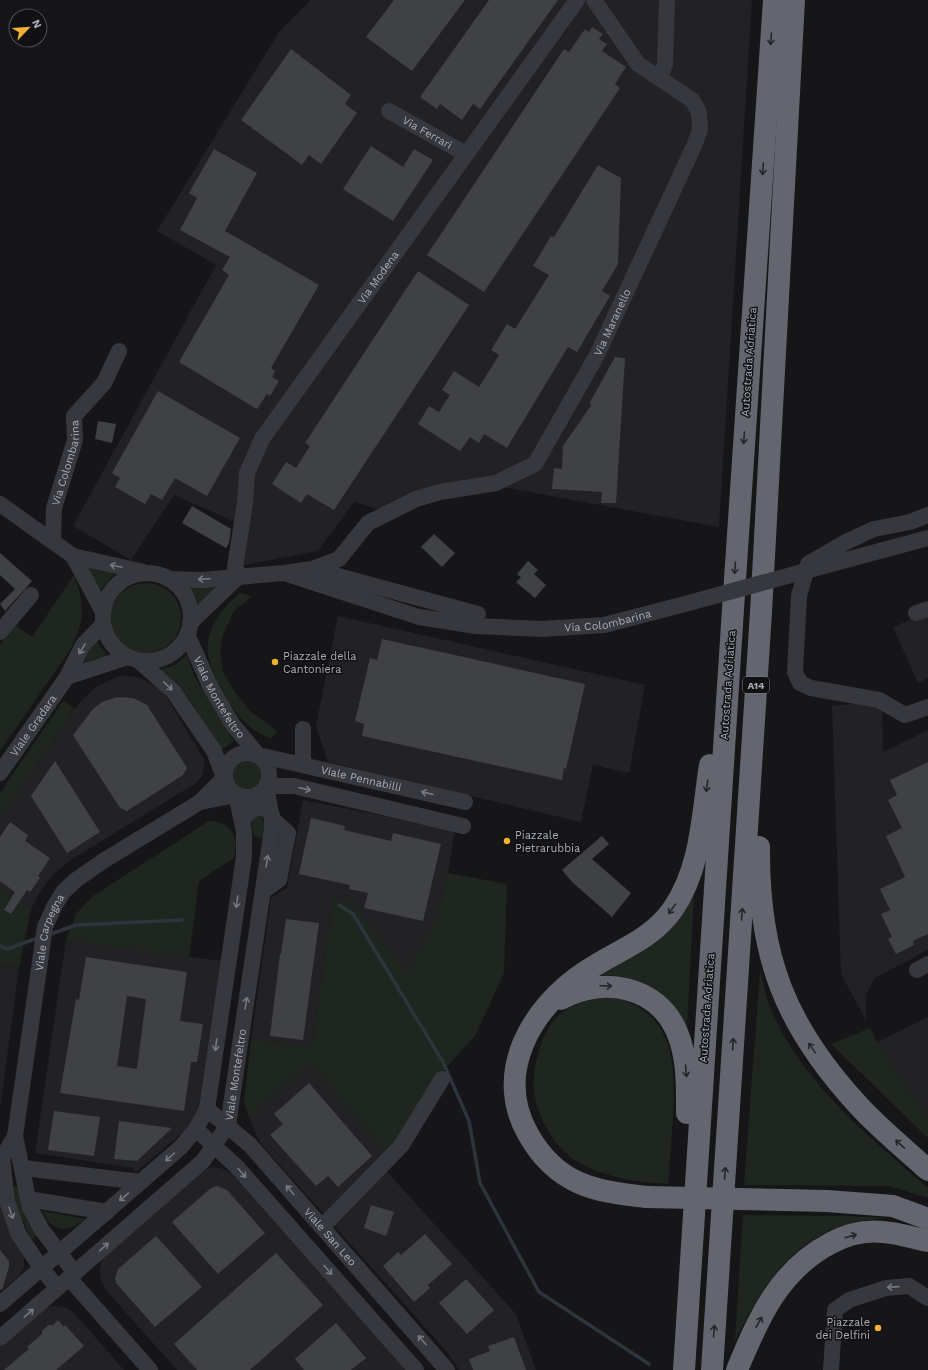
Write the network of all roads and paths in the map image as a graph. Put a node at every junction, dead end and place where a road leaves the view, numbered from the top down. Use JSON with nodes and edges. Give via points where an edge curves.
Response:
{"nodes":[{"id":1,"x":577,"y":0,"type":"edge"},
{"id":2,"x":594,"y":0,"type":"edge"},
{"id":3,"x":667,"y":0,"type":"edge"},
{"id":4,"x":774,"y":0,"type":"edge"},
{"id":5,"x":794,"y":0,"type":"edge"},
{"id":6,"x":660,"y":79,"type":"junction"},
{"id":7,"x":389,"y":111,"type":"dead end"},
{"id":8,"x":466,"y":154,"type":"junction"},
{"id":9,"x":119,"y":351,"type":"dead end"},
{"id":10,"x":0,"y":504,"type":"edge"},
{"id":11,"x":928,"y":515,"type":"edge"},
{"id":12,"x":928,"y":538,"type":"edge"},
{"id":13,"x":53,"y":541,"type":"junction"},
{"id":14,"x":73,"y":556,"type":"junction"},
{"id":15,"x":339,"y":559,"type":"joint"},
{"id":16,"x":312,"y":569,"type":"junction"},
{"id":17,"x":284,"y":573,"type":"junction"},
{"id":18,"x":161,"y":576,"type":"junction"},
{"id":19,"x":239,"y":576,"type":"junction"},
{"id":20,"x":31,"y":595,"type":"dead end"},
{"id":21,"x":732,"y":609,"type":"junction"},
{"id":22,"x":761,"y":612,"type":"junction"},
{"id":23,"x":478,"y":614,"type":"dead end"},
{"id":24,"x":103,"y":618,"type":"junction"},
{"id":25,"x":189,"y":629,"type":"junction"},
{"id":26,"x":0,"y":632,"type":"edge"},
{"id":27,"x":134,"y":659,"type":"junction"},
{"id":28,"x":66,"y":677,"type":"junction"},
{"id":29,"x":928,"y":707,"type":"edge"},
{"id":30,"x":303,"y":729,"type":"dead end"},
{"id":31,"x":258,"y":755,"type":"junction"},
{"id":32,"x":303,"y":765,"type":"junction"},
{"id":33,"x":0,"y":773,"type":"edge"},
{"id":34,"x":224,"y":778,"type":"junction"},
{"id":35,"x":266,"y":786,"type":"junction"},
{"id":36,"x":236,"y":795,"type":"junction"},
{"id":37,"x":200,"y":802,"type":"junction"},
{"id":38,"x":465,"y":802,"type":"dead end"},
{"id":39,"x":272,"y":817,"type":"junction"},
{"id":40,"x":242,"y":820,"type":"junction"},
{"id":41,"x":463,"y":826,"type":"dead end"},
{"id":42,"x":544,"y":1009,"type":"junction"},
{"id":43,"x":442,"y":1080,"type":"dead end"},
{"id":44,"x":207,"y":1109,"type":"junction"},
{"id":45,"x":228,"y":1125,"type":"junction"},
{"id":46,"x":196,"y":1129,"type":"junction"},
{"id":47,"x":15,"y":1136,"type":"junction"},
{"id":48,"x":214,"y":1146,"type":"junction"},
{"id":49,"x":1,"y":1158,"type":"edge"},
{"id":50,"x":23,"y":1168,"type":"junction"},
{"id":51,"x":928,"y":1170,"type":"edge"},
{"id":52,"x":141,"y":1182,"type":"junction"},
{"id":53,"x":28,"y":1199,"type":"junction"},
{"id":54,"x":107,"y":1212,"type":"junction"},
{"id":55,"x":928,"y":1219,"type":"edge"},
{"id":56,"x":322,"y":1227,"type":"junction"},
{"id":57,"x":928,"y":1241,"type":"edge"},
{"id":58,"x":58,"y":1253,"type":"junction"},
{"id":59,"x":41,"y":1268,"type":"junction"},
{"id":60,"x":67,"y":1279,"type":"junction"},
{"id":61,"x":928,"y":1298,"type":"edge"},
{"id":62,"x":0,"y":1304,"type":"edge"},
{"id":63,"x":0,"y":1338,"type":"edge"},
{"id":64,"x":685,"y":1361,"type":"edge"},
{"id":65,"x":150,"y":1370,"type":"edge"},
{"id":66,"x":416,"y":1370,"type":"edge"},
{"id":67,"x":447,"y":1370,"type":"edge"},
{"id":68,"x":712,"y":1370,"type":"edge"},
{"id":69,"x":737,"y":1370,"type":"edge"},
{"id":70,"x":831,"y":1370,"type":"edge"}],
"edges":[{"from":1,"to":8,"type":"street","name":"Via Modena"},
{"from":2,"to":6,"type":"street","name":"Via Maranello","via":[[638,64]]},
{"from":3,"to":6,"type":"street","via":[[665,64]]},
{"from":4,"to":21,"type":"highway","name":"Autostrada Adriatica","number":"A14","one_way":true},
{"from":5,"to":22,"type":"highway","number":"A14"},
{"from":6,"to":15,"type":"street","name":"Via Maranello","via":[[692,100],[699,112],[700,130],[597,355],[535,464],[496,484],[440,492],[416,499],[368,524]]},
{"from":7,"to":8,"type":"street","name":"Via Ferrari"},
{"from":8,"to":19,"type":"street","name":"Via Modena","via":[[262,439],[248,472],[235,567]]},
{"from":9,"to":13,"type":"street","name":"Via Colombarina","via":[[104,383],[74,416],[75,440],[54,508]]},
{"from":10,"to":13,"type":"street","name":"Via Colombarina"},
{"from":11,"to":29,"type":"street","via":[[910,522],[874,529],[808,564],[799,596],[795,672],[800,683],[811,688],[879,700],[904,715]]},
{"from":12,"to":17,"type":"street","name":"Via Colombarina","bridge":true,"via":[[604,625],[542,629],[476,626],[419,617]]},
{"from":13,"to":14,"type":"street","name":"Via Colombarina"},
{"from":18,"to":14,"type":"street","name":"Via Colombarina","one_way":true},
{"from":14,"to":24,"type":"street","name":"Via Colombarina"},
{"from":15,"to":16,"type":"street","name":"Via Colombarina"},
{"from":16,"to":17,"type":"street","name":"Via Colombarina"},
{"from":16,"to":23,"type":"street","name":"Via Colombarina"},
{"from":17,"to":19,"type":"street","name":"Via Colombarina"},
{"from":19,"to":18,"type":"street","name":"Via Colombarina","one_way":true,"via":[[202,580]]},
{"from":18,"to":24,"type":"street","via":[[140,574],[126,578],[115,586],[107,598]]},
{"from":18,"to":25,"type":"street","via":[[179,587],[186,598],[190,610]]},
{"from":19,"to":25,"type":"street"},
{"from":20,"to":26,"type":"street"},
{"from":21,"to":42,"type":"highway","one_way":true,"via":[[698,851],[692,874],[672,911],[658,926],[623,951],[569,983]]},
{"from":21,"to":64,"type":"highway","name":"Autostrada Adriatica","number":"A14"},
{"from":51,"to":22,"type":"highway","one_way":true,"via":[[860,1107],[824,1065],[794,1019],[779,985],[764,929],[759,868]]},
{"from":68,"to":22,"type":"highway","number":"A14","one_way":true},
{"from":24,"to":27,"type":"street","via":[[108,638],[116,649]]},
{"from":24,"to":28,"type":"street","name":"Viale Gradara","one_way":true,"via":[[83,645]]},
{"from":25,"to":27,"type":"street","via":[[179,647],[168,656],[154,661]]},
{"from":25,"to":31,"type":"street","name":"Viale Montefeltro","via":[[211,688],[233,724]]},
{"from":27,"to":28,"type":"street"},
{"from":27,"to":34,"type":"street","one_way":true,"via":[[174,691],[214,751]]},
{"from":28,"to":33,"type":"street","name":"Viale Gradara"},
{"from":30,"to":32,"type":"street"},
{"from":31,"to":32,"type":"street","name":"Viale Pennabilli"},
{"from":31,"to":34,"type":"street","via":[[244,752],[237,754],[227,764]]},
{"from":31,"to":35,"type":"street","via":[[269,772]]},
{"from":38,"to":32,"type":"street","name":"Viale Pennabilli","one_way":true},
{"from":34,"to":36,"type":"street"},
{"from":34,"to":37,"type":"street","name":"Viale Carpegna"},
{"from":35,"to":36,"type":"street","via":[[256,795]]},
{"from":35,"to":39,"type":"street","name":"Viale Montefeltro"},
{"from":35,"to":41,"type":"street","one_way":true,"via":[[294,786]]},
{"from":36,"to":37,"type":"street","name":"Viale Carpegna"},
{"from":36,"to":40,"type":"street","name":"Viale Montefeltro"},
{"from":37,"to":47,"type":"street","name":"Viale Carpegna","via":[[76,880],[63,892],[54,907],[45,927]]},
{"from":39,"to":40,"type":"street","via":[[265,808],[257,807],[251,809]]},
{"from":45,"to":39,"type":"street","name":"Viale Montefeltro","one_way":true},
{"from":40,"to":44,"type":"street","name":"Viale Montefeltro","one_way":true,"via":[[244,831]]},
{"from":42,"to":55,"type":"highway","bridge":true,"via":[[528,1032],[518,1059],[516,1101],[523,1125],[536,1148],[553,1166],[577,1183],[600,1191],[647,1197],[827,1201],[893,1206]]},
{"from":42,"to":64,"type":"highway","one_way":true,"via":[[584,989],[611,986],[640,993],[655,1002],[667,1015],[676,1031],[686,1067],[687,1086]]},
{"from":43,"to":56,"type":"street","via":[[401,1146]]},
{"from":44,"to":45,"type":"street","name":"Viale San Leo"},
{"from":44,"to":46,"type":"street","name":"Viale Montefeltro"},
{"from":45,"to":48,"type":"street","name":"Viale Montefeltro"},
{"from":56,"to":45,"type":"street","name":"Viale San Leo","one_way":true,"via":[[250,1145]]},
{"from":46,"to":48,"type":"street"},
{"from":46,"to":52,"type":"street","name":"Viale Montefeltro","one_way":true,"via":[[181,1147]]},
{"from":47,"to":49,"type":"street","name":"Viale Carpegna"},
{"from":47,"to":50,"type":"street","name":"Viale Carpegna"},
{"from":60,"to":48,"type":"street","name":"Viale Montefeltro","one_way":true,"via":[[203,1161]]},
{"from":48,"to":66,"type":"street","one_way":true,"via":[[237,1168]]},
{"from":49,"to":59,"type":"street","name":"Viale Carpegna","one_way":true,"via":[[7,1201],[18,1233]]},
{"from":50,"to":52,"type":"street"},
{"from":50,"to":53,"type":"street","name":"Viale Carpegna"},
{"from":52,"to":54,"type":"street","name":"Viale Montefeltro","one_way":true},
{"from":53,"to":54,"type":"street"},
{"from":53,"to":58,"type":"street","name":"Viale Carpegna","via":[[42,1230]]},
{"from":54,"to":58,"type":"street","name":"Viale Montefeltro"},
{"from":67,"to":56,"type":"street","name":"Viale San Leo","one_way":true},
{"from":69,"to":57,"type":"highway","one_way":true,"via":[[753,1332],[786,1278],[820,1249],[840,1239],[861,1233],[883,1232]]},
{"from":58,"to":59,"type":"street","name":"Viale Montefeltro"},
{"from":58,"to":60,"type":"street","name":"Viale Carpegna"},
{"from":59,"to":60,"type":"street","name":"Viale Carpegna"},
{"from":59,"to":62,"type":"street","name":"Viale Montefeltro"},
{"from":63,"to":60,"type":"street","name":"Viale Montefeltro","one_way":true},
{"from":60,"to":65,"type":"street"},
{"from":61,"to":70,"type":"street","one_way":true,"via":[[909,1286],[886,1288],[849,1300],[835,1310]]}]}
